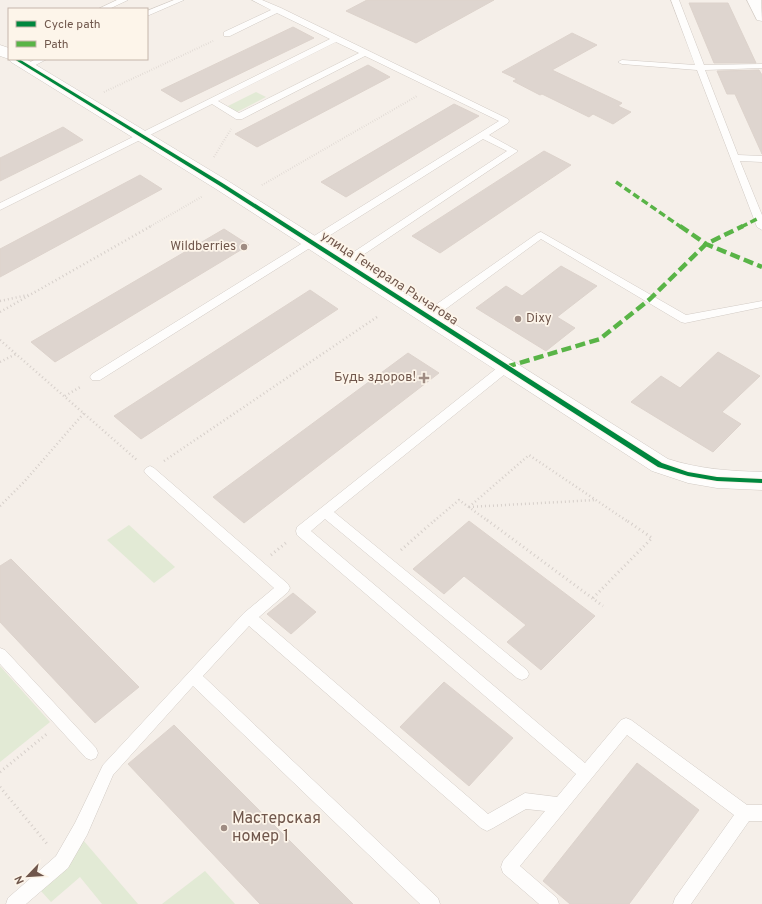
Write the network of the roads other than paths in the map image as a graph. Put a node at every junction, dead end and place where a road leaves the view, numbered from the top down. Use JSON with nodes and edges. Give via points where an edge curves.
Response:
{"nodes":[{"id":1,"x":124,"y":0,"type":"edge"},
{"id":2,"x":180,"y":0,"type":"edge"},
{"id":3,"x":257,"y":0,"type":"edge"},
{"id":4,"x":276,"y":0,"type":"edge"},
{"id":5,"x":675,"y":0,"type":"edge"},
{"id":6,"x":754,"y":0,"type":"edge"},
{"id":7,"x":266,"y":5,"type":"junction"},
{"id":8,"x":104,"y":8,"type":"edge"},
{"id":9,"x":278,"y":10,"type":"junction"},
{"id":10,"x":148,"y":14,"type":"edge"},
{"id":11,"x":762,"y":17,"type":"edge"},
{"id":12,"x":227,"y":34,"type":"road end"},
{"id":13,"x":336,"y":39,"type":"junction"},
{"id":14,"x":365,"y":53,"type":"junction"},
{"id":15,"x":23,"y":60,"type":"edge"},
{"id":16,"x":622,"y":62,"type":"dead end"},
{"id":17,"x":762,"y":66,"type":"edge"},
{"id":18,"x":701,"y":68,"type":"junction"},
{"id":19,"x":212,"y":101,"type":"junction"},
{"id":20,"x":483,"y":135,"type":"junction"},
{"id":21,"x":142,"y":136,"type":"junction"},
{"id":22,"x":734,"y":158,"type":"junction"},
{"id":23,"x":762,"y":159,"type":"edge"},
{"id":24,"x":0,"y":207,"type":"edge"},
{"id":25,"x":762,"y":227,"type":"edge"},
{"id":26,"x":313,"y":243,"type":"junction"},
{"id":27,"x":344,"y":263,"type":"junction"},
{"id":28,"x":762,"y":304,"type":"edge"},
{"id":29,"x":428,"y":316,"type":"junction"},
{"id":30,"x":506,"y":367,"type":"junction"},
{"id":31,"x":96,"y":377,"type":"dead end"},
{"id":32,"x":150,"y":471,"type":"road end"},
{"id":33,"x":762,"y":481,"type":"edge"},
{"id":34,"x":325,"y":512,"type":"junction"},
{"id":35,"x":249,"y":617,"type":"junction"},
{"id":36,"x":0,"y":654,"type":"edge"},
{"id":37,"x":522,"y":674,"type":"dead end"},
{"id":38,"x":193,"y":676,"type":"junction"},
{"id":39,"x":91,"y":753,"type":"dead end"},
{"id":40,"x":586,"y":773,"type":"junction"},
{"id":41,"x":561,"y":804,"type":"junction"},
{"id":42,"x":745,"y":813,"type":"junction"},
{"id":43,"x":762,"y":813,"type":"edge"},
{"id":44,"x":14,"y":904,"type":"edge"},
{"id":45,"x":432,"y":904,"type":"edge"},
{"id":46,"x":551,"y":904,"type":"edge"},
{"id":47,"x":681,"y":904,"type":"edge"}],
"edges":[{"from":1,"to":8,"type":"lane"},
{"from":2,"to":10,"type":"lane"},
{"from":3,"to":7,"type":"lane"},
{"from":4,"to":7,"type":"lane"},
{"from":5,"to":18,"type":"lane"},
{"from":6,"to":11,"type":"street"},
{"from":7,"to":9,"type":"lane"},
{"from":9,"to":12,"type":"lane"},
{"from":9,"to":13,"type":"lane"},
{"from":13,"to":14,"type":"lane"},
{"from":13,"to":19,"type":"lane"},
{"from":14,"to":19,"type":"lane","via":[[239,117]]},
{"from":14,"to":20,"type":"lane","via":[[505,121]]},
{"from":15,"to":21,"type":"street","name":"улица Генерала Рычагова"},
{"from":16,"to":18,"type":"lane"},
{"from":17,"to":18,"type":"lane"},
{"from":18,"to":22,"type":"lane"},
{"from":19,"to":21,"type":"lane"},
{"from":20,"to":26,"type":"lane"},
{"from":20,"to":27,"type":"lane","via":[[513,151]]},
{"from":21,"to":24,"type":"lane"},
{"from":21,"to":26,"type":"street","name":"улица Генерала Рычагова"},
{"from":22,"to":23,"type":"lane"},
{"from":22,"to":25,"type":"lane"},
{"from":26,"to":27,"type":"street","name":"улица Генерала Рычагова"},
{"from":26,"to":31,"type":"lane"},
{"from":27,"to":29,"type":"street","name":"улица Генерала Рычагова"},
{"from":28,"to":29,"type":"lane","via":[[685,320],[541,235]]},
{"from":29,"to":30,"type":"street","name":"улица Генерала Рычагова"},
{"from":30,"to":33,"type":"street","name":"улица Генерала Рычагова","via":[[660,465],[717,480]]},
{"from":30,"to":34,"type":"lane"},
{"from":32,"to":35,"type":"lane","via":[[283,588]]},
{"from":34,"to":37,"type":"lane"},
{"from":34,"to":40,"type":"lane","via":[[302,530]]},
{"from":35,"to":38,"type":"lane"},
{"from":35,"to":41,"type":"lane","via":[[487,823],[526,801]]},
{"from":36,"to":39,"type":"lane"},
{"from":38,"to":44,"type":"lane","via":[[108,770],[81,829],[62,862]]},
{"from":38,"to":45,"type":"lane"},
{"from":40,"to":41,"type":"lane"},
{"from":40,"to":42,"type":"lane","via":[[626,725]]},
{"from":41,"to":46,"type":"lane","via":[[509,867]]},
{"from":42,"to":43,"type":"lane"},
{"from":42,"to":47,"type":"lane"}]}
